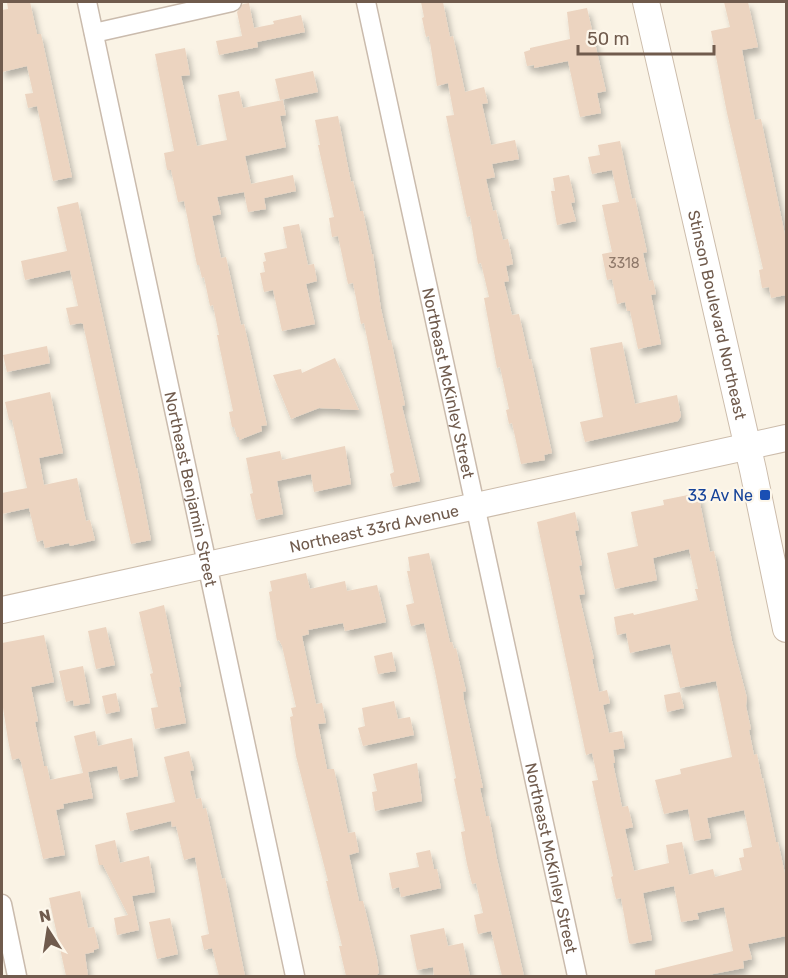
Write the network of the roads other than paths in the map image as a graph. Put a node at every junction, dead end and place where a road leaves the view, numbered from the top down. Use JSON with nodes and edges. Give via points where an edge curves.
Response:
{"nodes":[{"id":1,"x":87,"y":2,"type":"edge"},
{"id":2,"x":232,"y":2,"type":"edge"},
{"id":3,"x":366,"y":2,"type":"edge"},
{"id":4,"x":646,"y":2,"type":"edge"},
{"id":5,"x":94,"y":33,"type":"junction"},
{"id":6,"x":786,"y":438,"type":"edge"},
{"id":7,"x":748,"y":446,"type":"junction"},
{"id":8,"x":475,"y":506,"type":"junction"},
{"id":9,"x":207,"y":565,"type":"junction"},
{"id":10,"x":2,"y":610,"type":"edge"},
{"id":11,"x":786,"y":630,"type":"edge"},
{"id":12,"x":2,"y":904,"type":"edge"},
{"id":13,"x":17,"y":976,"type":"edge"},
{"id":14,"x":295,"y":976,"type":"edge"},
{"id":15,"x":577,"y":976,"type":"edge"}],
"edges":[{"from":1,"to":5,"type":"street","name":"Northeast Benjamin Street"},
{"from":2,"to":5,"type":"street"},
{"from":3,"to":8,"type":"street","name":"Northeast McKinley Street"},
{"from":4,"to":7,"type":"street","name":"Stinson Boulevard Northeast"},
{"from":5,"to":9,"type":"street","name":"Northeast Benjamin Street"},
{"from":6,"to":7,"type":"street","name":"Northeast 33rd Avenue"},
{"from":7,"to":8,"type":"street","name":"Northeast 33rd Avenue"},
{"from":7,"to":11,"type":"street","name":"Stinson Boulevard Northeast"},
{"from":8,"to":9,"type":"street","name":"Northeast 33rd Avenue"},
{"from":8,"to":15,"type":"street","name":"Northeast McKinley Street"},
{"from":9,"to":10,"type":"street","name":"Northeast 33rd Avenue"},
{"from":9,"to":14,"type":"street","name":"Northeast Benjamin Street"},
{"from":12,"to":13,"type":"street"}]}
